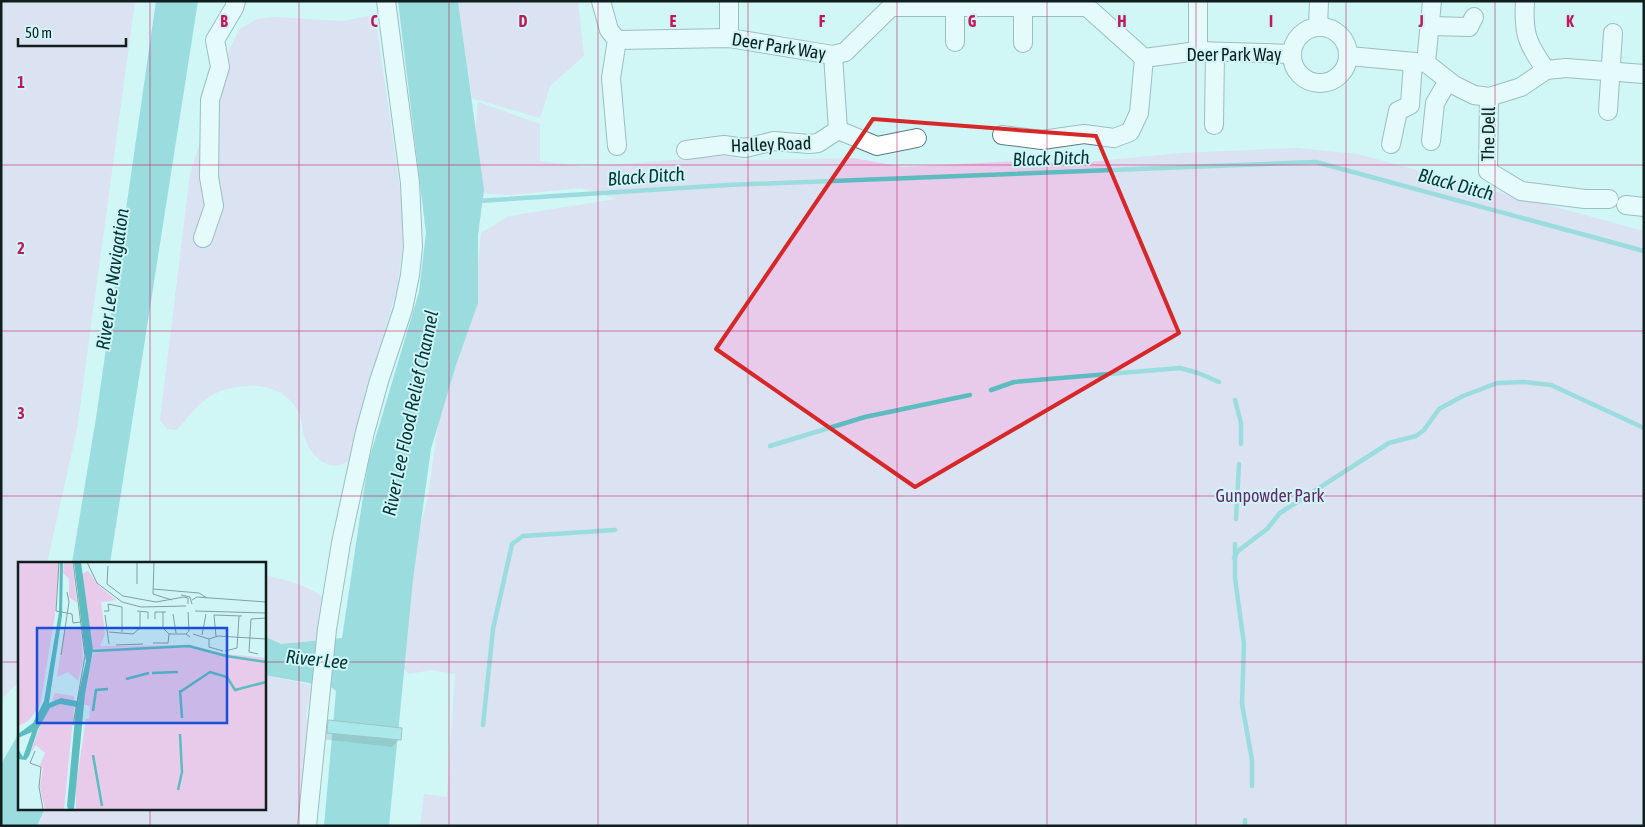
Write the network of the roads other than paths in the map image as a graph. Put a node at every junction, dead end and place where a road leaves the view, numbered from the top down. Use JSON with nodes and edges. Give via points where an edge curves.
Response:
{"nodes":[{"id":1,"x":236,"y":1,"type":"edge"},
{"id":2,"x":386,"y":1,"type":"edge"},
{"id":3,"x":601,"y":1,"type":"edge"},
{"id":4,"x":728,"y":1,"type":"edge"},
{"id":5,"x":1198,"y":1,"type":"edge"},
{"id":6,"x":1319,"y":1,"type":"edge"},
{"id":7,"x":1432,"y":1,"type":"edge"},
{"id":8,"x":1525,"y":1,"type":"edge"},
{"id":9,"x":891,"y":4,"type":"edge"},
{"id":10,"x":955,"y":4,"type":"edge"},
{"id":11,"x":1023,"y":4,"type":"edge"},
{"id":12,"x":1087,"y":4,"type":"edge"},
{"id":13,"x":1474,"y":17,"type":"dead end"},
{"id":14,"x":1431,"y":26,"type":"junction"},
{"id":15,"x":1318,"y":27,"type":"junction"},
{"id":16,"x":1613,"y":33,"type":"dead end"},
{"id":17,"x":730,"y":38,"type":"junction"},
{"id":18,"x":617,"y":40,"type":"junction"},
{"id":19,"x":955,"y":42,"type":"dead end"},
{"id":20,"x":1023,"y":43,"type":"dead end"},
{"id":21,"x":1206,"y":51,"type":"junction"},
{"id":22,"x":1292,"y":54,"type":"junction"},
{"id":23,"x":833,"y":55,"type":"junction"},
{"id":24,"x":1349,"y":56,"type":"junction"},
{"id":25,"x":1144,"y":58,"type":"junction"},
{"id":26,"x":1420,"y":63,"type":"junction"},
{"id":27,"x":1546,"y":70,"type":"junction"},
{"id":28,"x":1611,"y":72,"type":"junction"},
{"id":29,"x":1644,"y":74,"type":"edge"},
{"id":30,"x":1448,"y":81,"type":"junction"},
{"id":31,"x":1489,"y":97,"type":"junction"},
{"id":32,"x":1608,"y":110,"type":"dead end"},
{"id":33,"x":1214,"y":125,"type":"dead end"},
{"id":34,"x":838,"y":130,"type":"junction"},
{"id":35,"x":1002,"y":135,"type":"dead end"},
{"id":36,"x":917,"y":138,"type":"dead end"},
{"id":37,"x":1431,"y":141,"type":"dead end"},
{"id":38,"x":1390,"y":144,"type":"dead end"},
{"id":39,"x":617,"y":146,"type":"dead end"},
{"id":40,"x":686,"y":150,"type":"dead end"},
{"id":41,"x":1609,"y":199,"type":"dead end"},
{"id":42,"x":203,"y":238,"type":"dead end"},
{"id":43,"x":307,"y":826,"type":"edge"}],
"edges":[{"from":1,"to":42,"type":"street","via":[[215,40],[220,67],[210,100],[209,177],[214,206]]},
{"from":2,"to":43,"type":"street","via":[[410,183],[411,266],[402,309],[365,432],[341,543],[327,629]]},
{"from":3,"to":18,"type":"street","via":[[608,30]]},
{"from":4,"to":17,"type":"street"},
{"from":5,"to":21,"type":"street"},
{"from":6,"to":15,"type":"street"},
{"from":7,"to":14,"type":"street"},
{"from":8,"to":27,"type":"street","via":[[1525,36]]},
{"from":9,"to":10,"type":"street","name":"Deer Park Way"},
{"from":9,"to":23,"type":"street","name":"Deer Park Way","via":[[845,52]]},
{"from":10,"to":11,"type":"street","name":"Deer Park Way"},
{"from":10,"to":19,"type":"street"},
{"from":11,"to":12,"type":"street","name":"Deer Park Way"},
{"from":11,"to":20,"type":"street"},
{"from":12,"to":25,"type":"street","name":"Deer Park Way"},
{"from":13,"to":14,"type":"street","via":[[1469,27]]},
{"from":14,"to":26,"type":"street"},
{"from":15,"to":22,"type":"street","via":[[1308,29],[1300,36]]},
{"from":15,"to":24,"type":"street","via":[[1330,28],[1340,34]]},
{"from":16,"to":28,"type":"street"},
{"from":17,"to":18,"type":"street","name":"Deer Park Way"},
{"from":17,"to":23,"type":"street","name":"Deer Park Way"},
{"from":18,"to":39,"type":"street","via":[[611,78]]},
{"from":21,"to":22,"type":"street","name":"Deer Park Way"},
{"from":21,"to":25,"type":"street","name":"Deer Park Way"},
{"from":21,"to":33,"type":"street"},
{"from":22,"to":24,"type":"street","via":[[1300,74],[1319,83],[1340,75]]},
{"from":23,"to":34,"type":"street"},
{"from":24,"to":26,"type":"street"},
{"from":25,"to":35,"type":"street","via":[[1135,125],[1130,132],[1114,138],[1084,134],[1042,140]]},
{"from":26,"to":30,"type":"street"},
{"from":26,"to":38,"type":"street","via":[[1410,105],[1398,111]]},
{"from":27,"to":28,"type":"street","via":[[1566,68]]},
{"from":27,"to":31,"type":"street","via":[[1520,87]]},
{"from":28,"to":29,"type":"street"},
{"from":28,"to":32,"type":"street"},
{"from":30,"to":31,"type":"street","via":[[1474,94]]},
{"from":30,"to":37,"type":"street","via":[[1435,103]]},
{"from":31,"to":41,"type":"street","name":"The Dell","via":[[1488,171],[1521,191]]},
{"from":34,"to":36,"type":"street","via":[[876,146]]},
{"from":34,"to":40,"type":"street","name":"Halley Road","via":[[818,143],[774,141],[745,148],[724,145]]}]}
